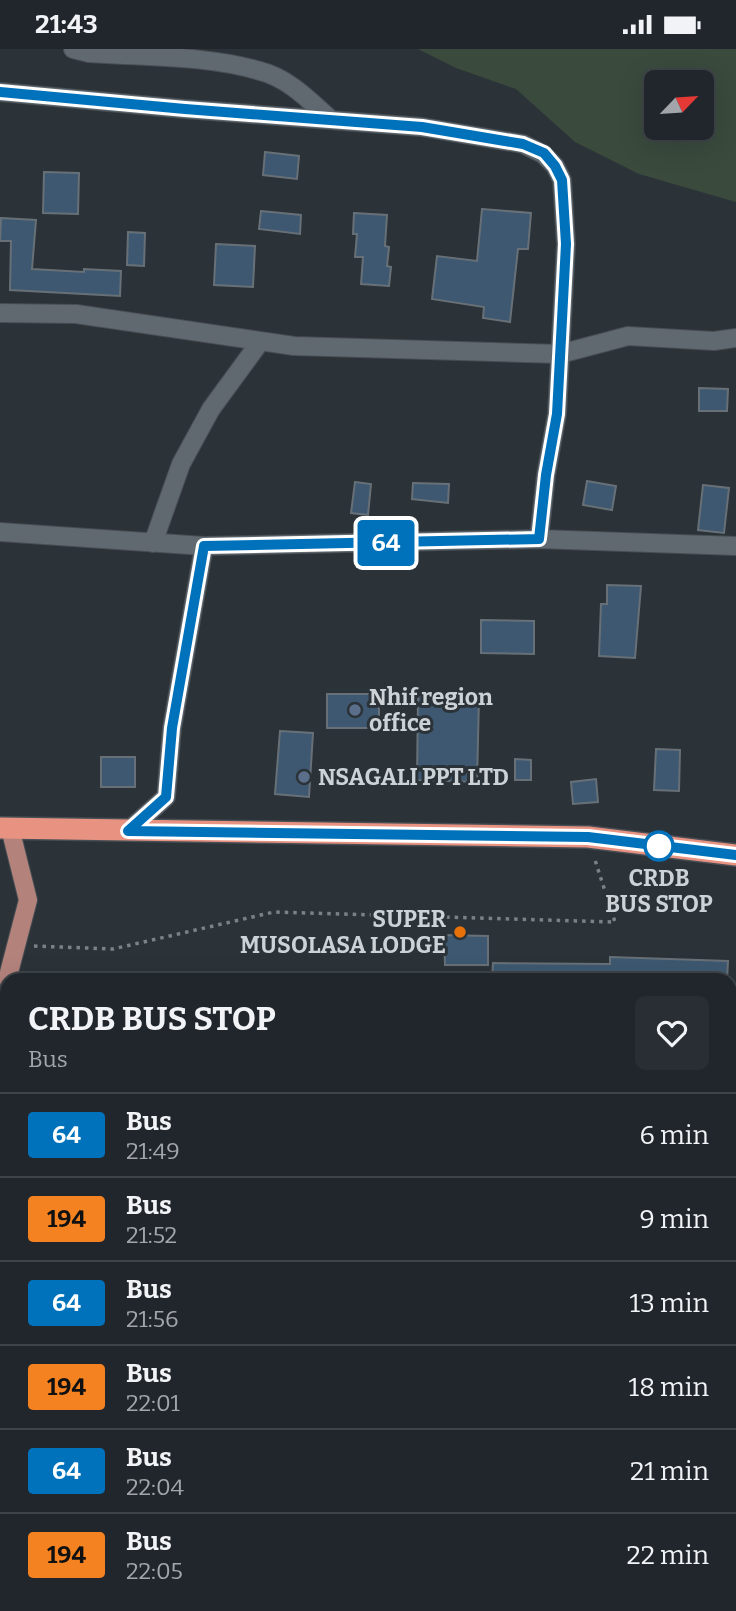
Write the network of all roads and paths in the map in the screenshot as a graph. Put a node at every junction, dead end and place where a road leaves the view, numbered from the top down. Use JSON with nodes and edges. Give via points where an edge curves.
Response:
{"nodes":[{"id":1,"x":73,"y":49,"type":"edge"},
{"id":2,"x":0,"y":92,"type":"edge"},
{"id":3,"x":330,"y":119,"type":"junction"},
{"id":4,"x":0,"y":313,"type":"edge"},
{"id":5,"x":736,"y":338,"type":"edge"},
{"id":6,"x":260,"y":342,"type":"junction"},
{"id":7,"x":560,"y":354,"type":"junction"},
{"id":8,"x":0,"y":532,"type":"edge"},
{"id":9,"x":539,"y":539,"type":"junction"},
{"id":10,"x":153,"y":543,"type":"junction"},
{"id":11,"x":204,"y":546,"type":"junction"},
{"id":12,"x":736,"y":546,"type":"edge"},
{"id":13,"x":5,"y":828,"type":"edge"},
{"id":14,"x":128,"y":831,"type":"junction"},
{"id":15,"x":588,"y":837,"type":"junction"},
{"id":16,"x":736,"y":855,"type":"edge"},
{"id":17,"x":15,"y":945,"type":"junction"},
{"id":18,"x":8,"y":973,"type":"edge"}],
"edges":[{"from":1,"to":3,"type":"street","via":[[261,71],[301,92]]},
{"from":2,"to":3,"type":"street"},
{"from":3,"to":7,"type":"street","via":[[422,127],[523,144],[544,153],[562,180],[565,214]]},
{"from":4,"to":6,"type":"street","via":[[76,314]]},
{"from":5,"to":7,"type":"street","via":[[628,336]]},
{"from":6,"to":7,"type":"street"},
{"from":6,"to":10,"type":"street","via":[[211,409],[181,464]]},
{"from":7,"to":9,"type":"street","via":[[557,414]]},
{"from":8,"to":10,"type":"street"},
{"from":9,"to":11,"type":"street"},
{"from":9,"to":12,"type":"street"},
{"from":10,"to":11,"type":"street"},
{"from":11,"to":14,"type":"street","via":[[172,728],[166,797]]},
{"from":13,"to":14,"type":"highway"},
{"from":13,"to":17,"type":"main road","via":[[28,900]]},
{"from":14,"to":15,"type":"highway"},
{"from":15,"to":16,"type":"highway"},
{"from":15,"to":17,"type":"path","via":[[615,922],[274,912],[113,949]]},
{"from":17,"to":18,"type":"main road"}]}
